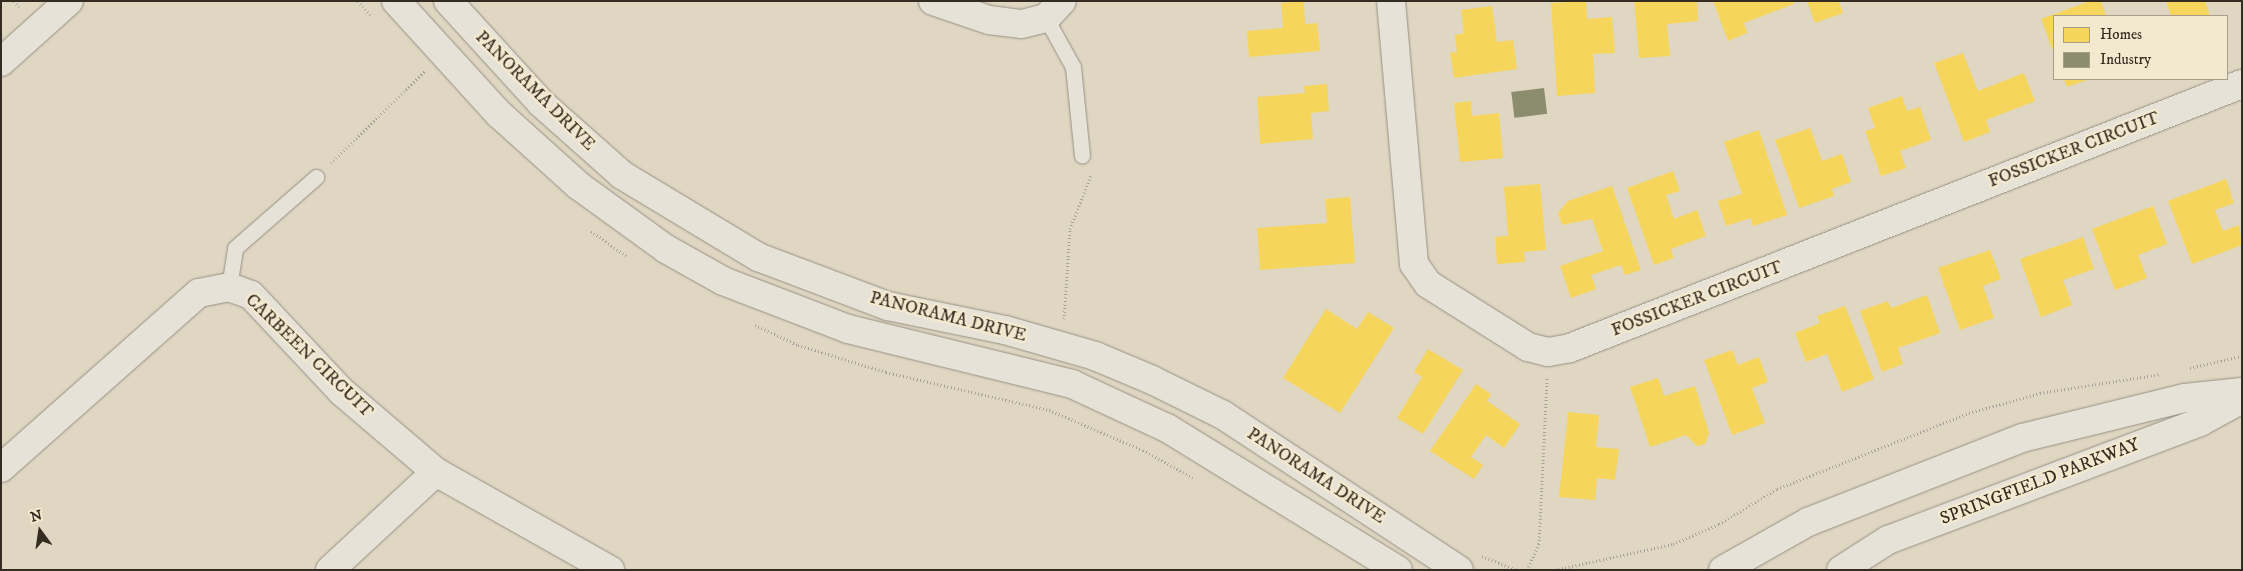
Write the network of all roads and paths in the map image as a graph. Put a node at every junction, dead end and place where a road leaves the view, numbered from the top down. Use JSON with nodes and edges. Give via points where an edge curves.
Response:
{"nodes":[{"id":1,"x":69,"y":1,"type":"edge"},
{"id":2,"x":396,"y":1,"type":"edge"},
{"id":3,"x":448,"y":1,"type":"edge"},
{"id":4,"x":933,"y":1,"type":"edge"},
{"id":5,"x":1392,"y":1,"type":"edge"},
{"id":6,"x":1054,"y":10,"type":"edge"},
{"id":7,"x":443,"y":53,"type":"junction"},
{"id":8,"x":1,"y":62,"type":"edge"},
{"id":9,"x":2242,"y":84,"type":"edge"},
{"id":10,"x":1082,"y":156,"type":"dead end"},
{"id":11,"x":1097,"y":168,"type":"dead end"},
{"id":12,"x":316,"y":177,"type":"joint"},
{"id":13,"x":229,"y":287,"type":"junction"},
{"id":14,"x":1060,"y":346,"type":"junction"},
{"id":15,"x":1548,"y":352,"type":"junction"},
{"id":16,"x":2242,"y":356,"type":"edge"},
{"id":17,"x":2185,"y":369,"type":"dead end"},
{"id":18,"x":2167,"y":373,"type":"dead end"},
{"id":19,"x":2242,"y":392,"type":"edge"},
{"id":20,"x":2242,"y":399,"type":"edge"},
{"id":21,"x":1,"y":468,"type":"edge"},
{"id":22,"x":436,"y":472,"type":"junction"},
{"id":23,"x":330,"y":570,"type":"edge"},
{"id":24,"x":610,"y":570,"type":"edge"},
{"id":25,"x":1398,"y":570,"type":"edge"},
{"id":26,"x":1458,"y":570,"type":"edge"},
{"id":27,"x":1528,"y":570,"type":"edge"},
{"id":28,"x":1555,"y":570,"type":"edge"},
{"id":29,"x":1723,"y":570,"type":"edge"},
{"id":30,"x":1841,"y":570,"type":"edge"}],
"edges":[{"from":1,"to":8,"type":"street"},
{"from":2,"to":7,"type":"street","name":"PANORAMA DRIVE"},
{"from":3,"to":14,"type":"street","name":"PANORAMA DRIVE","via":[[578,138],[678,213],[758,257],[888,306]]},
{"from":4,"to":6,"type":"street","via":[[989,20],[1022,24]]},
{"from":5,"to":15,"type":"street","name":"FOSSICKER CIRCUIT","via":[[1414,264],[1428,284],[1528,347]]},
{"from":6,"to":10,"type":"lane","via":[[1073,67]]},
{"from":7,"to":12,"type":"path"},
{"from":7,"to":25,"type":"street","name":"PANORAMA DRIVE","via":[[500,114],[580,186],[666,249],[723,281],[848,329],[1072,384],[1167,428]]},
{"from":9,"to":15,"type":"street","name":"FOSSICKER CIRCUIT","via":[[1570,348]]},
{"from":11,"to":14,"type":"path","via":[[1088,180],[1070,228]]},
{"from":12,"to":13,"type":"lane","via":[[235,248]]},
{"from":13,"to":21,"type":"street","name":"CARBEEN CIRCUIT","via":[[198,293]]},
{"from":13,"to":22,"type":"street","name":"CARBEEN CIRCUIT","via":[[252,295],[341,391]]},
{"from":14,"to":26,"type":"street","name":"PANORAMA DRIVE","via":[[1152,380],[1223,415]]},
{"from":15,"to":27,"type":"path","via":[[1539,544]]},
{"from":16,"to":17,"type":"path"},
{"from":18,"to":28,"type":"path","via":[[2040,393],[1969,413],[1777,489],[1719,524],[1673,544]]},
{"from":19,"to":29,"type":"street","via":[[2185,398],[2022,438],[1808,522]]},
{"from":20,"to":30,"type":"street","name":"SPRINGFIELD PARKWAY","via":[[2200,422],[1888,540]]},
{"from":22,"to":23,"type":"street"},
{"from":22,"to":24,"type":"street","name":"CARBEEN CIRCUIT"}]}
